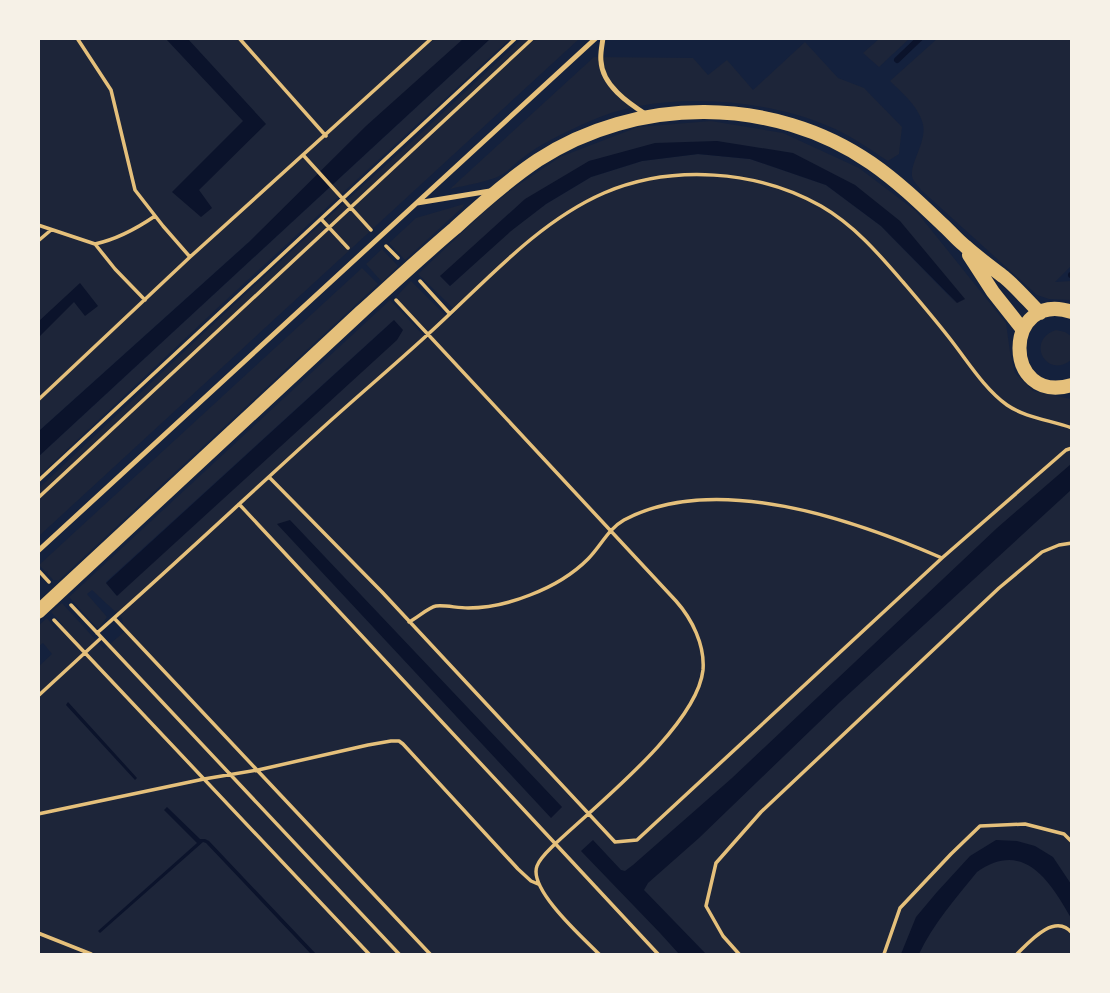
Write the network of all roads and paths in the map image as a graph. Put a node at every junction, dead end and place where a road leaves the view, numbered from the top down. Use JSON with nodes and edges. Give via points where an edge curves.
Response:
{"nodes":[{"id":1,"x":77,"y":38,"type":"edge"},
{"id":2,"x":239,"y":38,"type":"edge"},
{"id":3,"x":432,"y":38,"type":"edge"},
{"id":4,"x":516,"y":38,"type":"edge"},
{"id":5,"x":533,"y":38,"type":"edge"},
{"id":6,"x":596,"y":38,"type":"edge"},
{"id":7,"x":603,"y":38,"type":"edge"},
{"id":8,"x":649,"y":116,"type":"junction"},
{"id":9,"x":326,"y":136,"type":"junction"},
{"id":10,"x":303,"y":155,"type":"junction"},
{"id":11,"x":496,"y":190,"type":"junction"},
{"id":12,"x":342,"y":199,"type":"junction"},
{"id":13,"x":417,"y":203,"type":"junction"},
{"id":14,"x":155,"y":216,"type":"junction"},
{"id":15,"x":322,"y":219,"type":"junction"},
{"id":16,"x":38,"y":225,"type":"edge"},
{"id":17,"x":330,"y":228,"type":"junction"},
{"id":18,"x":51,"y":230,"type":"junction"},
{"id":19,"x":38,"y":241,"type":"edge"},
{"id":20,"x":95,"y":244,"type":"junction"},
{"id":21,"x":963,"y":245,"type":"junction"},
{"id":22,"x":190,"y":257,"type":"junction"},
{"id":23,"x":357,"y":258,"type":"junction"},
{"id":24,"x":386,"y":289,"type":"junction"},
{"id":25,"x":145,"y":301,"type":"junction"},
{"id":26,"x":1071,"y":311,"type":"edge"},
{"id":27,"x":1040,"y":313,"type":"junction"},
{"id":28,"x":1023,"y":330,"type":"junction"},
{"id":29,"x":428,"y":335,"type":"junction"},
{"id":30,"x":1072,"y":384,"type":"edge"},
{"id":31,"x":38,"y":400,"type":"edge"},
{"id":32,"x":1072,"y":428,"type":"edge"},
{"id":33,"x":1072,"y":448,"type":"edge"},
{"id":34,"x":270,"y":477,"type":"junction"},
{"id":35,"x":38,"y":481,"type":"edge"},
{"id":36,"x":38,"y":498,"type":"edge"},
{"id":37,"x":239,"y":504,"type":"junction"},
{"id":38,"x":611,"y":531,"type":"junction"},
{"id":39,"x":1072,"y":543,"type":"edge"},
{"id":40,"x":38,"y":551,"type":"edge"},
{"id":41,"x":942,"y":558,"type":"junction"},
{"id":42,"x":40,"y":610,"type":"edge"},
{"id":43,"x":114,"y":618,"type":"junction"},
{"id":44,"x":409,"y":622,"type":"junction"},
{"id":45,"x":102,"y":638,"type":"junction"},
{"id":46,"x":84,"y":654,"type":"junction"},
{"id":47,"x":38,"y":696,"type":"edge"},
{"id":48,"x":258,"y":770,"type":"junction"},
{"id":49,"x":230,"y":775,"type":"junction"},
{"id":50,"x":204,"y":779,"type":"junction"},
{"id":51,"x":588,"y":813,"type":"junction"},
{"id":52,"x":38,"y":814,"type":"edge"},
{"id":53,"x":1072,"y":842,"type":"edge"},
{"id":54,"x":554,"y":845,"type":"junction"},
{"id":55,"x":538,"y":884,"type":"junction"},
{"id":56,"x":38,"y":933,"type":"edge"},
{"id":57,"x":1072,"y":933,"type":"edge"},
{"id":58,"x":91,"y":954,"type":"edge"},
{"id":59,"x":369,"y":954,"type":"edge"},
{"id":60,"x":399,"y":954,"type":"edge"},
{"id":61,"x":430,"y":954,"type":"edge"},
{"id":62,"x":598,"y":954,"type":"edge"},
{"id":63,"x":657,"y":954,"type":"edge"},
{"id":64,"x":739,"y":954,"type":"edge"},
{"id":65,"x":884,"y":954,"type":"edge"},
{"id":66,"x":1017,"y":954,"type":"edge"}],
"edges":[{"from":1,"to":14,"type":"path","via":[[111,90],[135,190]]},
{"from":2,"to":9,"type":"path"},
{"from":3,"to":9,"type":"path"},
{"from":4,"to":12,"type":"path"},
{"from":5,"to":17,"type":"path"},
{"from":6,"to":13,"type":"lane"},
{"from":7,"to":8,"type":"lane","via":[[600,62],[611,87]]},
{"from":8,"to":11,"type":"main road","via":[[576,139]]},
{"from":8,"to":21,"type":"main road","via":[[727,113],[814,133],[852,151],[891,178]]},
{"from":9,"to":10,"type":"path"},
{"from":10,"to":12,"type":"path"},
{"from":10,"to":22,"type":"path"},
{"from":11,"to":13,"type":"lane"},
{"from":11,"to":24,"type":"main road"},
{"from":12,"to":15,"type":"path"},
{"from":13,"to":23,"type":"lane"},
{"from":14,"to":20,"type":"path"},
{"from":14,"to":22,"type":"path"},
{"from":15,"to":17,"type":"path"},
{"from":15,"to":35,"type":"path"},
{"from":16,"to":18,"type":"path"},
{"from":17,"to":23,"type":"path"},
{"from":17,"to":36,"type":"path"},
{"from":18,"to":19,"type":"path"},
{"from":18,"to":20,"type":"path"},
{"from":20,"to":25,"type":"path"},
{"from":21,"to":27,"type":"main road"},
{"from":21,"to":28,"type":"main road"},
{"from":22,"to":25,"type":"path"},
{"from":23,"to":40,"type":"lane"},
{"from":24,"to":29,"type":"path"},
{"from":24,"to":42,"type":"main road"},
{"from":25,"to":31,"type":"path"},
{"from":26,"to":27,"type":"main road"},
{"from":27,"to":28,"type":"main road"},
{"from":28,"to":30,"type":"main road","via":[[1018,352],[1027,373],[1048,386]]},
{"from":29,"to":32,"type":"path","via":[[534,237],[583,203],[621,187],[663,178],[739,178],[800,195],[849,225],[888,264],[1005,404]]},
{"from":29,"to":34,"type":"path"},
{"from":29,"to":38,"type":"path"},
{"from":33,"to":41,"type":"path"},
{"from":34,"to":37,"type":"path"},
{"from":34,"to":44,"type":"path"},
{"from":37,"to":43,"type":"path"},
{"from":37,"to":54,"type":"path"},
{"from":38,"to":41,"type":"path","via":[[626,519],[669,505],[752,501],[802,509]]},
{"from":38,"to":44,"type":"path","via":[[572,572],[531,595],[484,608],[435,606]]},
{"from":38,"to":51,"type":"path","via":[[685,611],[699,643],[703,670],[686,711],[657,748]]},
{"from":39,"to":64,"type":"path","via":[[1042,552],[999,587],[761,813],[716,863],[706,906]]},
{"from":41,"to":51,"type":"path","via":[[637,840],[615,842]]},
{"from":42,"to":46,"type":"path"},
{"from":43,"to":45,"type":"path","via":[[97,633]]},
{"from":43,"to":48,"type":"path"},
{"from":44,"to":51,"type":"path"},
{"from":45,"to":46,"type":"path"},
{"from":45,"to":49,"type":"path"},
{"from":46,"to":47,"type":"path"},
{"from":46,"to":50,"type":"path"},
{"from":48,"to":49,"type":"path"},
{"from":48,"to":55,"type":"path","via":[[399,741]]},
{"from":48,"to":61,"type":"path"},
{"from":49,"to":50,"type":"path"},
{"from":49,"to":60,"type":"path"},
{"from":50,"to":52,"type":"path"},
{"from":50,"to":59,"type":"path"},
{"from":51,"to":54,"type":"path"},
{"from":53,"to":65,"type":"path","via":[[1064,834],[1025,824],[980,826],[900,908]]},
{"from":54,"to":55,"type":"path","via":[[536,868]]},
{"from":54,"to":63,"type":"path"},
{"from":55,"to":62,"type":"path"},
{"from":56,"to":58,"type":"path"},
{"from":57,"to":66,"type":"path","via":[[1060,925],[1049,927]]}]}
